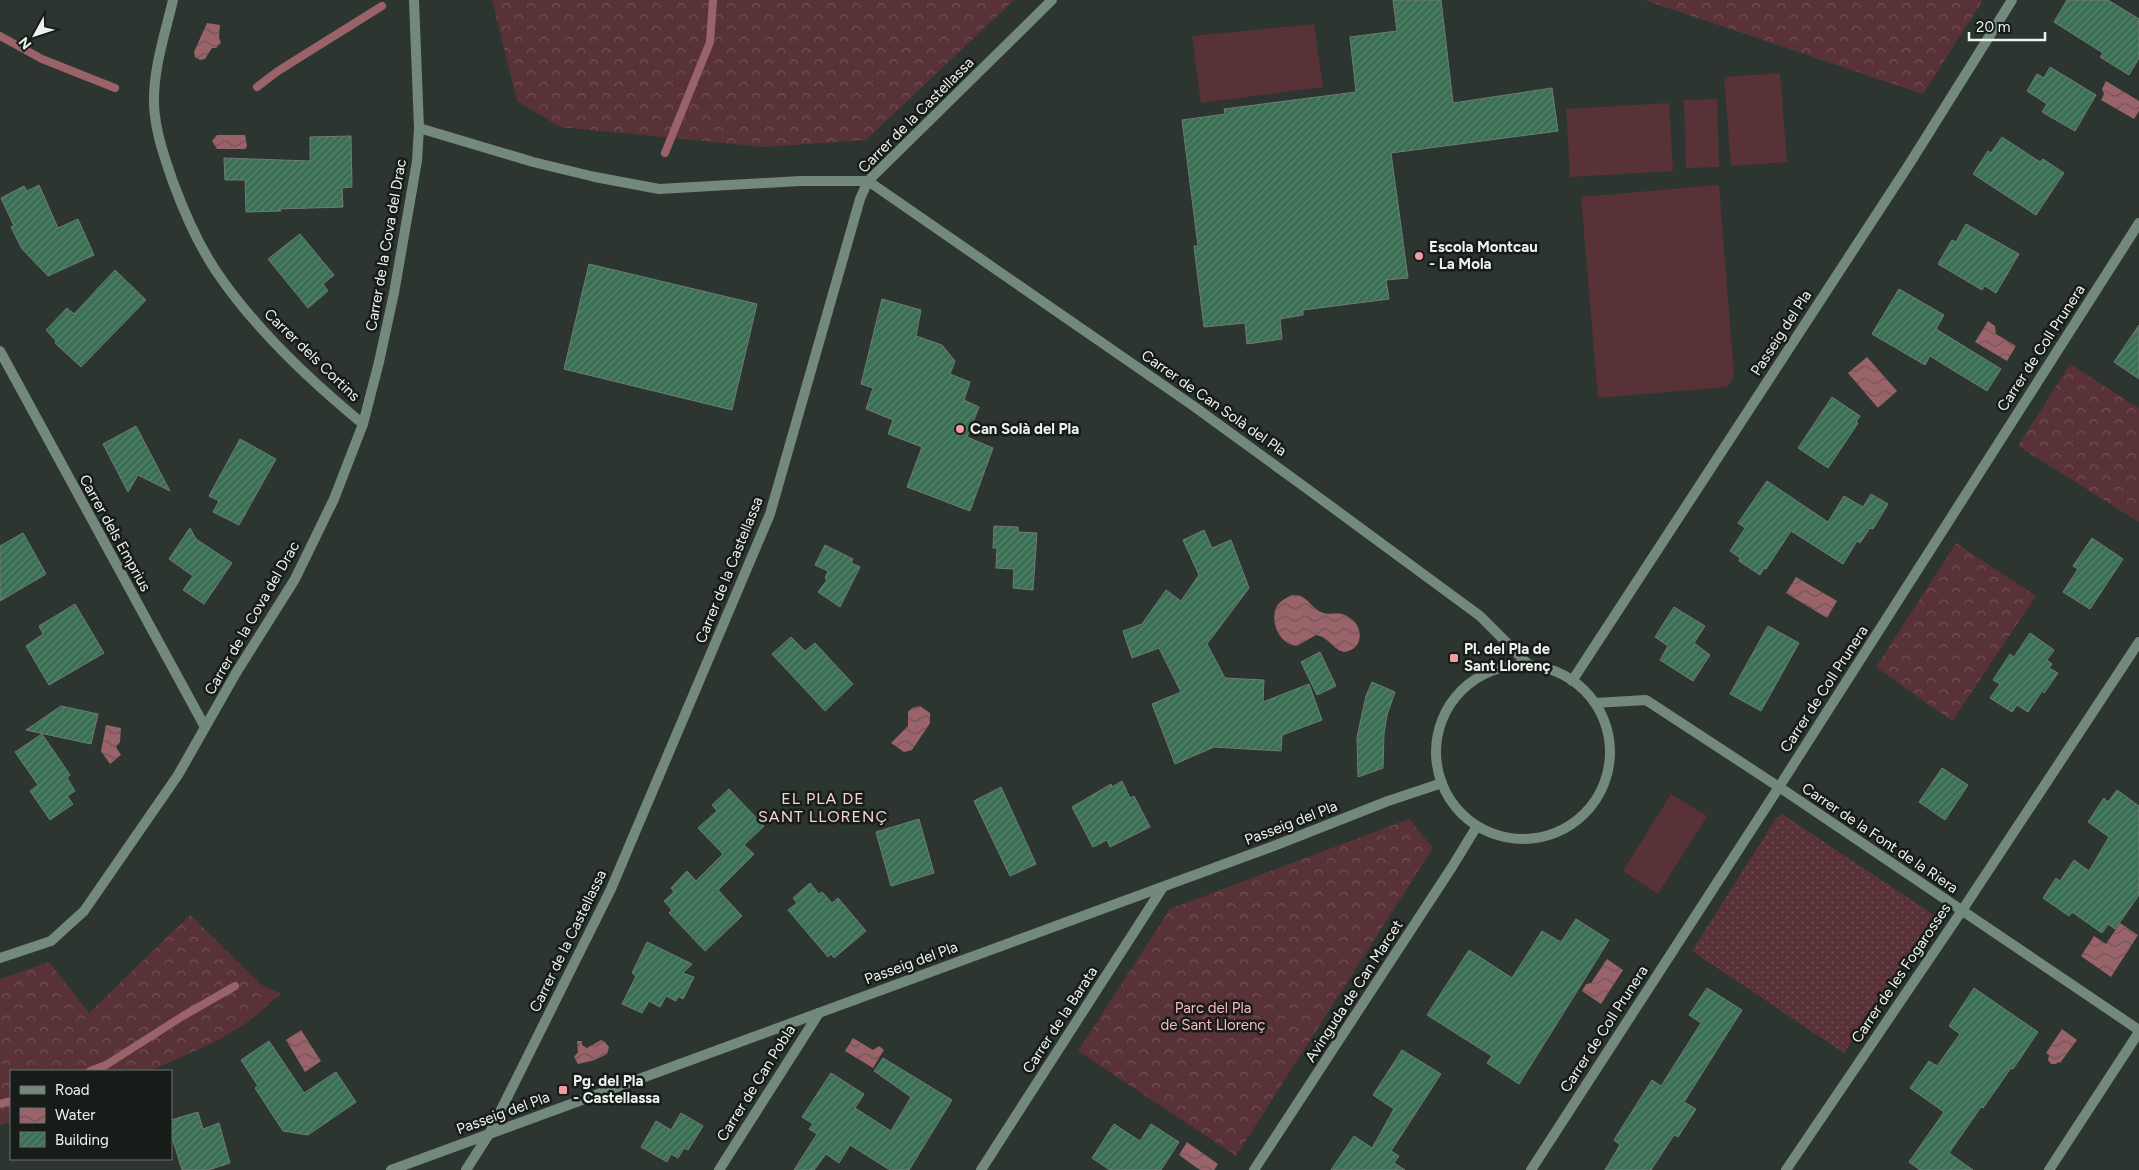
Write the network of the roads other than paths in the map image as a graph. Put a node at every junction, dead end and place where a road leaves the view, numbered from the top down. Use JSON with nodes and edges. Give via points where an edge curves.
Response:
{"nodes":[{"id":1,"x":173,"y":0,"type":"edge"},
{"id":2,"x":414,"y":0,"type":"edge"},
{"id":3,"x":1052,"y":0,"type":"edge"},
{"id":4,"x":2012,"y":0,"type":"edge"},
{"id":5,"x":419,"y":128,"type":"junction"},
{"id":6,"x":868,"y":181,"type":"junction"},
{"id":7,"x":2139,"y":223,"type":"edge"},
{"id":8,"x":0,"y":352,"type":"edge"},
{"id":9,"x":363,"y":424,"type":"junction"},
{"id":10,"x":2139,"y":642,"type":"edge"},
{"id":11,"x":1529,"y":665,"type":"junction"},
{"id":12,"x":1572,"y":681,"type":"junction"},
{"id":13,"x":1595,"y":703,"type":"junction"},
{"id":14,"x":205,"y":728,"type":"junction"},
{"id":15,"x":1442,"y":783,"type":"junction"},
{"id":16,"x":1779,"y":787,"type":"junction"},
{"id":17,"x":1477,"y":826,"type":"junction"},
{"id":18,"x":1163,"y":886,"type":"junction"},
{"id":19,"x":1961,"y":912,"type":"junction"},
{"id":20,"x":0,"y":958,"type":"edge"},
{"id":21,"x":819,"y":1013,"type":"junction"},
{"id":22,"x":2139,"y":1031,"type":"edge"},
{"id":23,"x":489,"y":1134,"type":"junction"},
{"id":24,"x":391,"y":1170,"type":"edge"},
{"id":25,"x":466,"y":1170,"type":"edge"},
{"id":26,"x":719,"y":1170,"type":"edge"},
{"id":27,"x":981,"y":1170,"type":"edge"},
{"id":28,"x":1254,"y":1170,"type":"edge"},
{"id":29,"x":1531,"y":1170,"type":"edge"},
{"id":30,"x":1786,"y":1170,"type":"edge"},
{"id":31,"x":2048,"y":1170,"type":"edge"}],
"edges":[{"from":1,"to":9,"type":"street","name":"Carrer dels Cortins","via":[[156,71],[154,104],[157,131],[180,200],[215,270],[261,329],[330,397]]},
{"from":2,"to":5,"type":"street","name":"Carrer de la Cova del Drac"},
{"from":3,"to":6,"type":"street","name":"Carrer de la Castellassa"},
{"from":4,"to":12,"type":"street","name":"Passeig del Pla","via":[[1910,163]]},
{"from":5,"to":6,"type":"street","via":[[532,162],[659,189],[800,181]]},
{"from":5,"to":9,"type":"street","name":"Carrer de la Cova del Drac","via":[[417,161],[394,293]]},
{"from":6,"to":11,"type":"street","name":"Carrer de Can Solà del Pla","via":[[1302,485],[1480,616]]},
{"from":6,"to":23,"type":"street","name":"Carrer de la Castellassa","via":[[860,199],[770,514],[611,889]]},
{"from":7,"to":16,"type":"street","name":"Carrer de Coll Prunera"},
{"from":8,"to":14,"type":"street","name":"Carrer dels Emprius"},
{"from":9,"to":14,"type":"street","name":"Carrer de la Cova del Drac","via":[[334,499],[295,579]]},
{"from":10,"to":19,"type":"street","name":"Carrer de les Fogarosses"},
{"from":11,"to":12,"type":"street","via":[[1557,672]]},
{"from":11,"to":15,"type":"street","via":[[1508,666],[1484,674],[1465,687],[1451,703],[1438,735],[1436,757]]},
{"from":12,"to":13,"type":"street"},
{"from":13,"to":16,"type":"street","name":"Carrer de la Font de la Riera","via":[[1646,700]]},
{"from":13,"to":17,"type":"street","via":[[1606,726],[1611,754],[1606,780],[1592,806],[1572,825],[1547,836],[1524,840],[1497,836]]},
{"from":14,"to":20,"type":"street","name":"Carrer de la Cova del Drac","via":[[178,775],[84,911],[50,941]]},
{"from":15,"to":17,"type":"street","via":[[1454,805]]},
{"from":15,"to":18,"type":"street","name":"Passeig del Pla"},
{"from":16,"to":19,"type":"street","name":"Carrer de la Font de la Riera"},
{"from":16,"to":29,"type":"street","name":"Carrer de Coll Prunera"},
{"from":17,"to":28,"type":"street","name":"Avinguda de Can Marcet"},
{"from":18,"to":21,"type":"street","name":"Passeig del Pla"},
{"from":18,"to":27,"type":"street","name":"Carrer de la Barata"},
{"from":19,"to":22,"type":"street","name":"Carrer de la Font de la Riera"},
{"from":19,"to":30,"type":"street","name":"Carrer de les Fogarosses"},
{"from":21,"to":23,"type":"street","name":"Passeig del Pla"},
{"from":21,"to":26,"type":"street","name":"Carrer de Can Pobla"},
{"from":22,"to":31,"type":"street"},
{"from":23,"to":24,"type":"street","name":"Passeig del Pla"},
{"from":23,"to":25,"type":"street","name":"Carrer de la Castellassa"}]}
